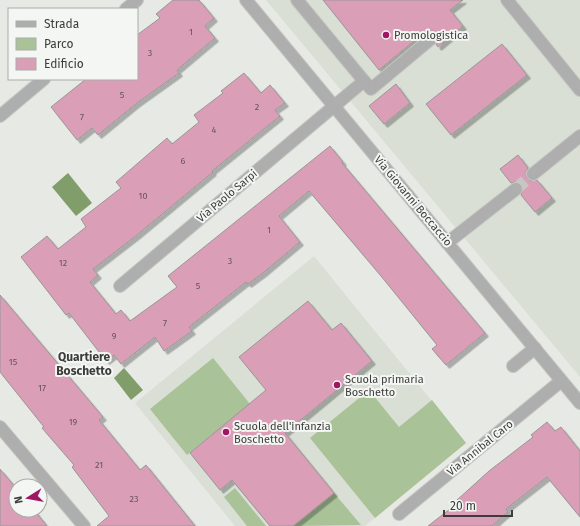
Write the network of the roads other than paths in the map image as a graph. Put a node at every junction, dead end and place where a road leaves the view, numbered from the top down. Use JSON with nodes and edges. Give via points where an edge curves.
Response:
{"nodes":[{"id":1,"x":137,"y":0,"type":"edge"},
{"id":2,"x":246,"y":0,"type":"edge"},
{"id":3,"x":297,"y":0,"type":"edge"},
{"id":4,"x":507,"y":0,"type":"edge"},
{"id":5,"x":127,"y":8,"type":"edge"},
{"id":6,"x":432,"y":38,"type":"dead end"},
{"id":7,"x":43,"y":80,"type":"edge"},
{"id":8,"x":364,"y":81,"type":"junction"},
{"id":9,"x":580,"y":90,"type":"edge"},
{"id":10,"x":334,"y":106,"type":"junction"},
{"id":11,"x":0,"y":116,"type":"edge"},
{"id":12,"x":580,"y":136,"type":"edge"},
{"id":13,"x":533,"y":174,"type":"tunnel mouth"},
{"id":14,"x":516,"y":189,"type":"tunnel mouth"},
{"id":15,"x":448,"y":244,"type":"junction"},
{"id":16,"x":120,"y":286,"type":"dead end"},
{"id":17,"x":534,"y":348,"type":"junction"},
{"id":18,"x":513,"y":366,"type":"dead end"},
{"id":19,"x":561,"y":381,"type":"junction"},
{"id":20,"x":580,"y":403,"type":"edge"},
{"id":21,"x":0,"y":427,"type":"edge"},
{"id":22,"x":399,"y":514,"type":"dead end"},
{"id":23,"x":84,"y":526,"type":"edge"}],
"edges":[{"from":1,"to":5,"type":"street"},
{"from":2,"to":10,"type":"street","name":"Via Giovanni Boccaccio"},
{"from":3,"to":8,"type":"street"},
{"from":4,"to":9,"type":"street"},
{"from":6,"to":8,"type":"street","via":[[371,89]]},
{"from":7,"to":11,"type":"street"},
{"from":8,"to":10,"type":"street","name":"Via Paolo Sarpi"},
{"from":10,"to":15,"type":"street","name":"Via Giovanni Boccaccio"},
{"from":10,"to":16,"type":"street","name":"Via Paolo Sarpi"},
{"from":12,"to":13,"type":"street"},
{"from":14,"to":15,"type":"street"},
{"from":15,"to":17,"type":"street","name":"Via Giovanni Boccaccio"},
{"from":17,"to":18,"type":"street"},
{"from":17,"to":19,"type":"street","name":"Via Giovanni Boccaccio"},
{"from":19,"to":20,"type":"street","name":"Via Giovanni Boccaccio"},
{"from":19,"to":22,"type":"street","name":"Via Annibal Caro"},
{"from":21,"to":23,"type":"street"}]}
